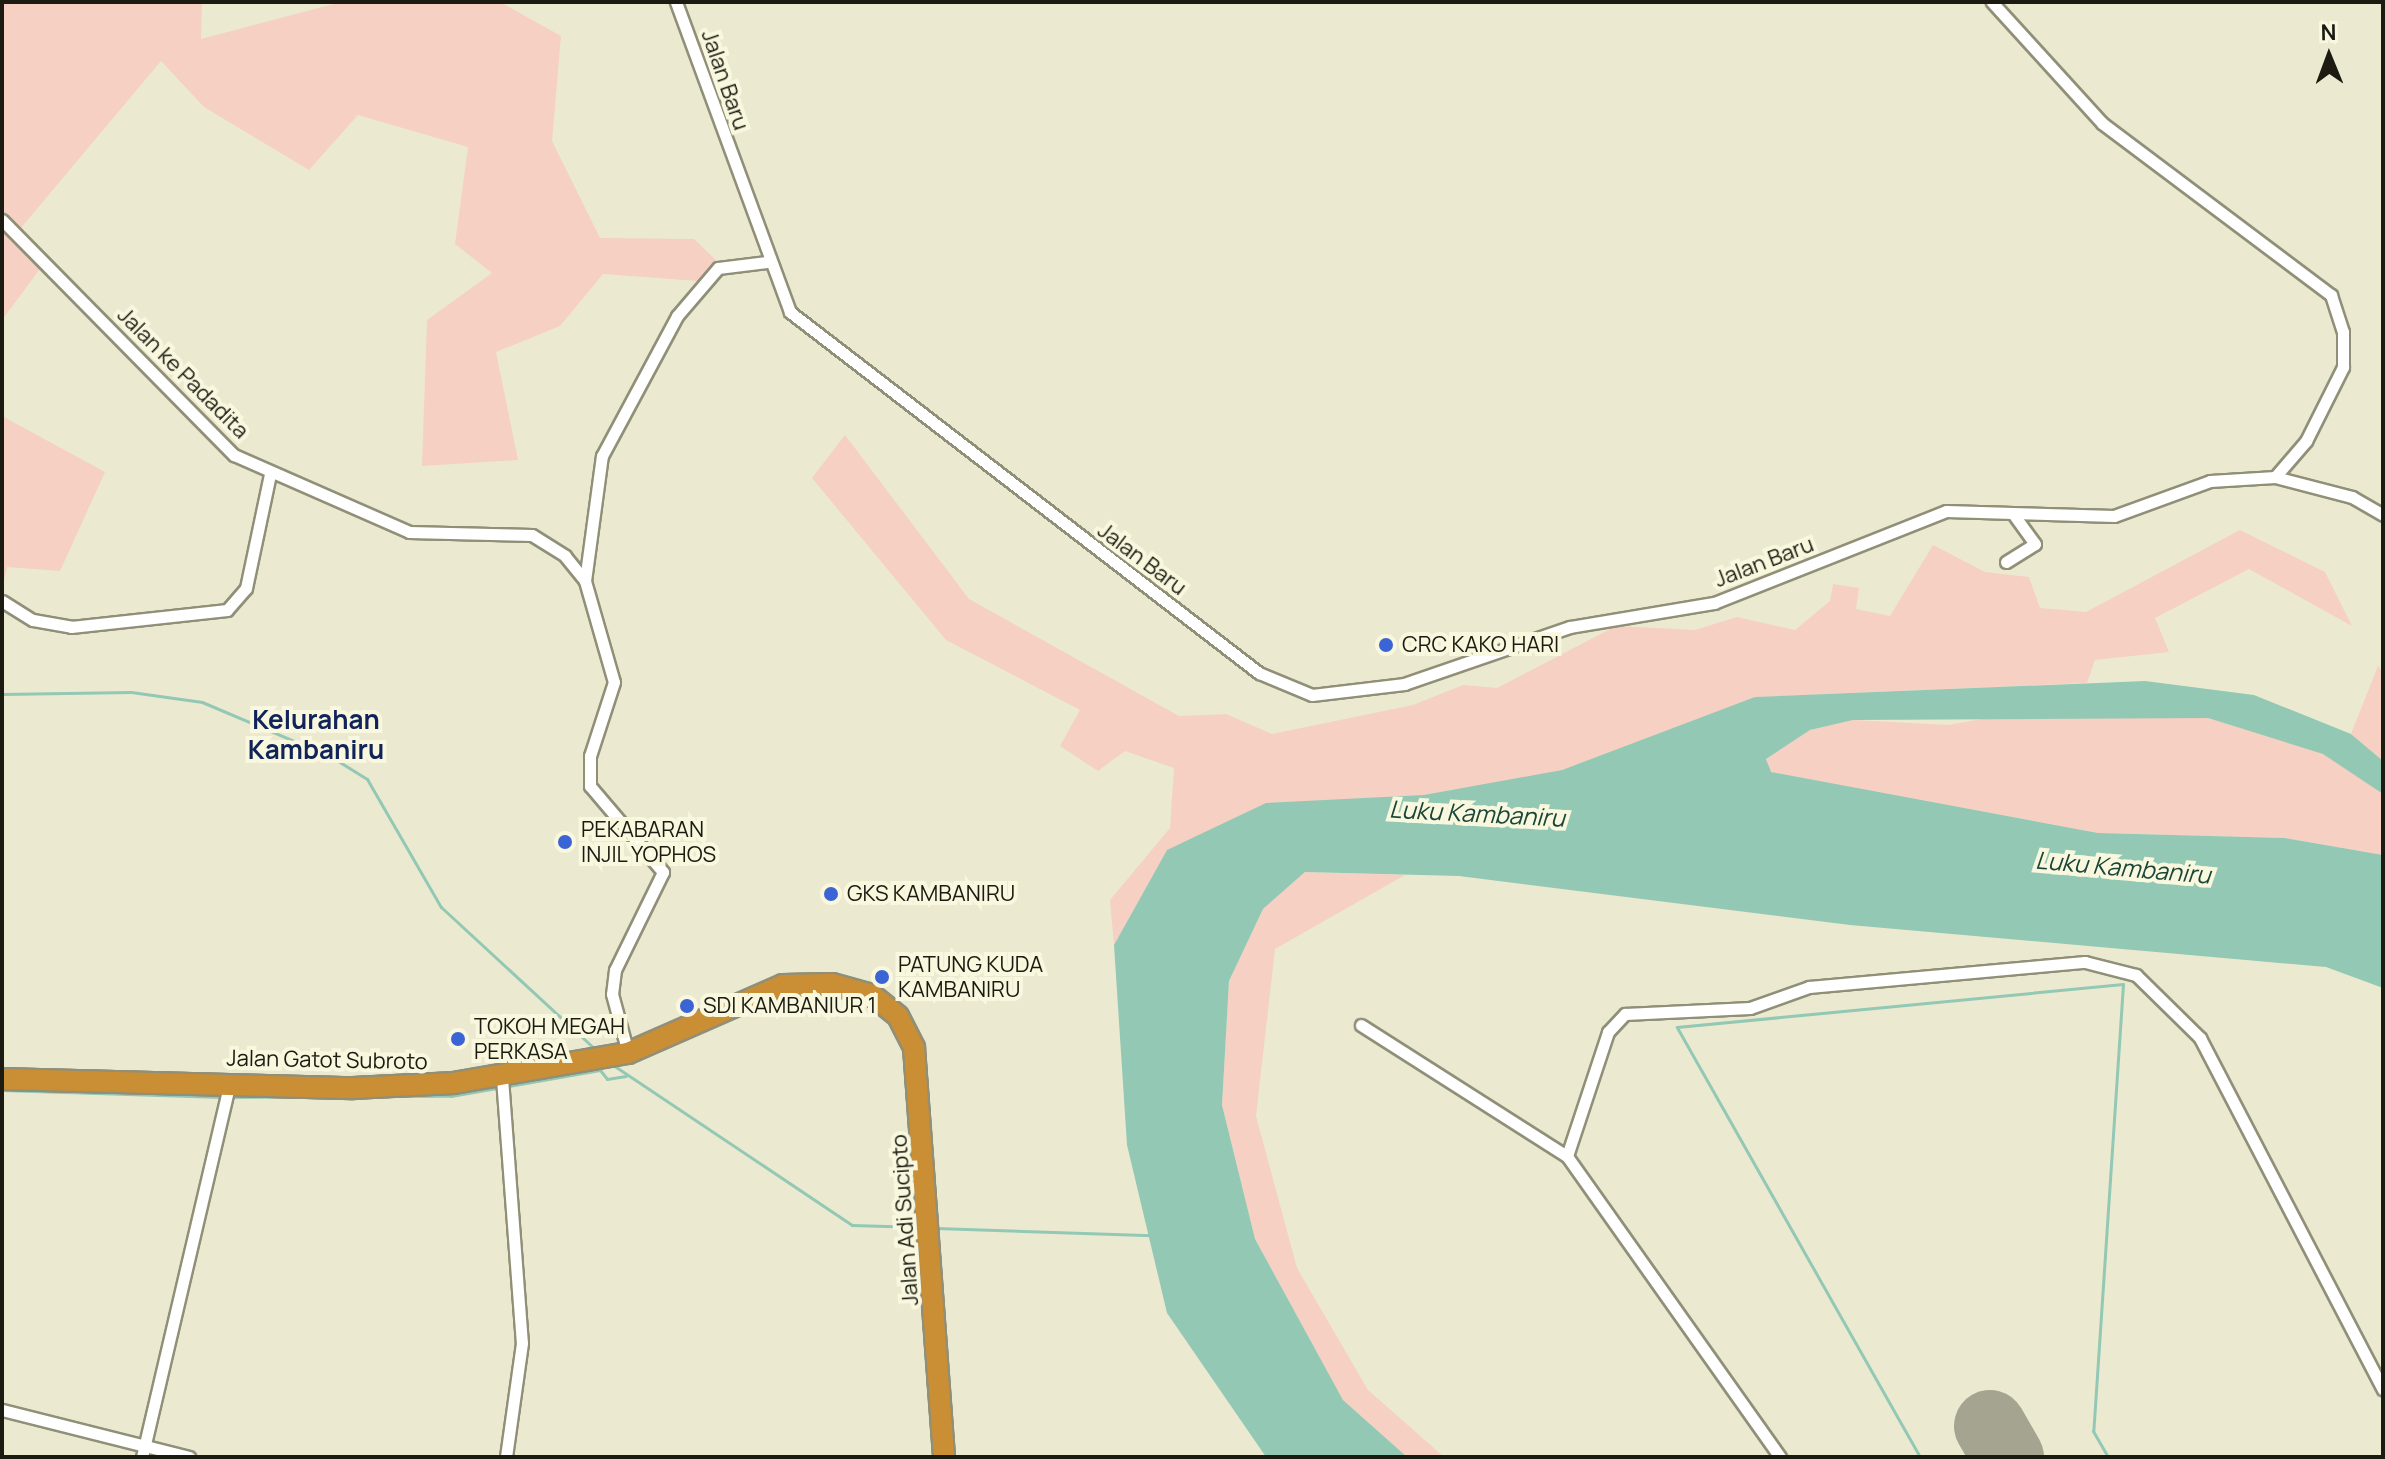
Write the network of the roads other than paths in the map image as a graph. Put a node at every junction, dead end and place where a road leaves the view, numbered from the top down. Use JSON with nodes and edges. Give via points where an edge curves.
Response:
{"nodes":[{"id":1,"x":676,"y":2,"type":"edge"},
{"id":2,"x":1992,"y":2,"type":"edge"},
{"id":3,"x":2,"y":220,"type":"edge"},
{"id":4,"x":767,"y":262,"type":"junction"},
{"id":5,"x":270,"y":474,"type":"junction"},
{"id":6,"x":2275,"y":477,"type":"junction"},
{"id":7,"x":2014,"y":515,"type":"junction"},
{"id":8,"x":2383,"y":515,"type":"edge"},
{"id":9,"x":2006,"y":562,"type":"dead end"},
{"id":10,"x":585,"y":581,"type":"junction"},
{"id":11,"x":2,"y":601,"type":"edge"},
{"id":12,"x":872,"y":995,"type":"joint"},
{"id":13,"x":1361,"y":1025,"type":"dead end"},
{"id":14,"x":624,"y":1054,"type":"junction"},
{"id":15,"x":2,"y":1079,"type":"edge"},
{"id":16,"x":503,"y":1084,"type":"junction"},
{"id":17,"x":228,"y":1092,"type":"junction"},
{"id":18,"x":1567,"y":1156,"type":"junction"},
{"id":19,"x":2383,"y":1389,"type":"edge"},
{"id":20,"x":2,"y":1410,"type":"edge"},
{"id":21,"x":144,"y":1444,"type":"junction"},
{"id":22,"x":142,"y":1457,"type":"edge"},
{"id":23,"x":189,"y":1457,"type":"edge"},
{"id":24,"x":506,"y":1457,"type":"edge"},
{"id":25,"x":944,"y":1457,"type":"edge"},
{"id":26,"x":1780,"y":1457,"type":"edge"}],
"edges":[{"from":1,"to":4,"type":"street","name":"Jalan Baru"},
{"from":2,"to":6,"type":"street","via":[[2102,123],[2331,295],[2343,332],[2343,367],[2306,441]]},
{"from":3,"to":5,"type":"street","name":"Jalan ke Padadita","via":[[202,427]]},
{"from":4,"to":7,"type":"street","name":"Jalan Baru","via":[[790,312],[836,353],[1259,673],[1312,695],[1404,684],[1570,627],[1714,603],[1946,511]]},
{"from":4,"to":10,"type":"street","via":[[718,268],[677,316],[602,456]]},
{"from":5,"to":10,"type":"street","name":"Jalan ke Padadita","via":[[409,532],[532,535],[565,556]]},
{"from":5,"to":11,"type":"street","via":[[246,588],[227,610],[71,627],[33,620]]},
{"from":6,"to":7,"type":"street","name":"Jalan Baru","via":[[2210,481],[2114,516]]},
{"from":6,"to":8,"type":"street","name":"Jalan Baru","via":[[2352,497]]},
{"from":7,"to":9,"type":"street","via":[[2035,544]]},
{"from":10,"to":14,"type":"street","name":"Jalan ke Padadita","via":[[614,682],[590,756],[590,786],[663,872],[615,970],[614,1006]]},
{"from":12,"to":14,"type":"highway","name":"Jalan Gatot Subroto","via":[[832,984],[783,985]]},
{"from":12,"to":25,"type":"highway","name":"Jalan Adi Sucipto","via":[[898,1016],[914,1048],[932,1234]]},
{"from":13,"to":18,"type":"street"},
{"from":14,"to":16,"type":"highway","name":"Jalan Gatot Subroto"},
{"from":15,"to":17,"type":"highway","name":"Jalan Gatot Subroto"},
{"from":16,"to":17,"type":"highway","name":"Jalan Gatot Subroto"},
{"from":16,"to":24,"type":"street","via":[[522,1343]]},
{"from":17,"to":21,"type":"street"},
{"from":18,"to":19,"type":"street","via":[[1608,1032],[1625,1014],[1750,1008],[1809,987],[2101,963],[2147,982],[2200,1038]]},
{"from":18,"to":26,"type":"street"},
{"from":20,"to":21,"type":"street"},
{"from":21,"to":22,"type":"street"},
{"from":21,"to":23,"type":"street"}]}
